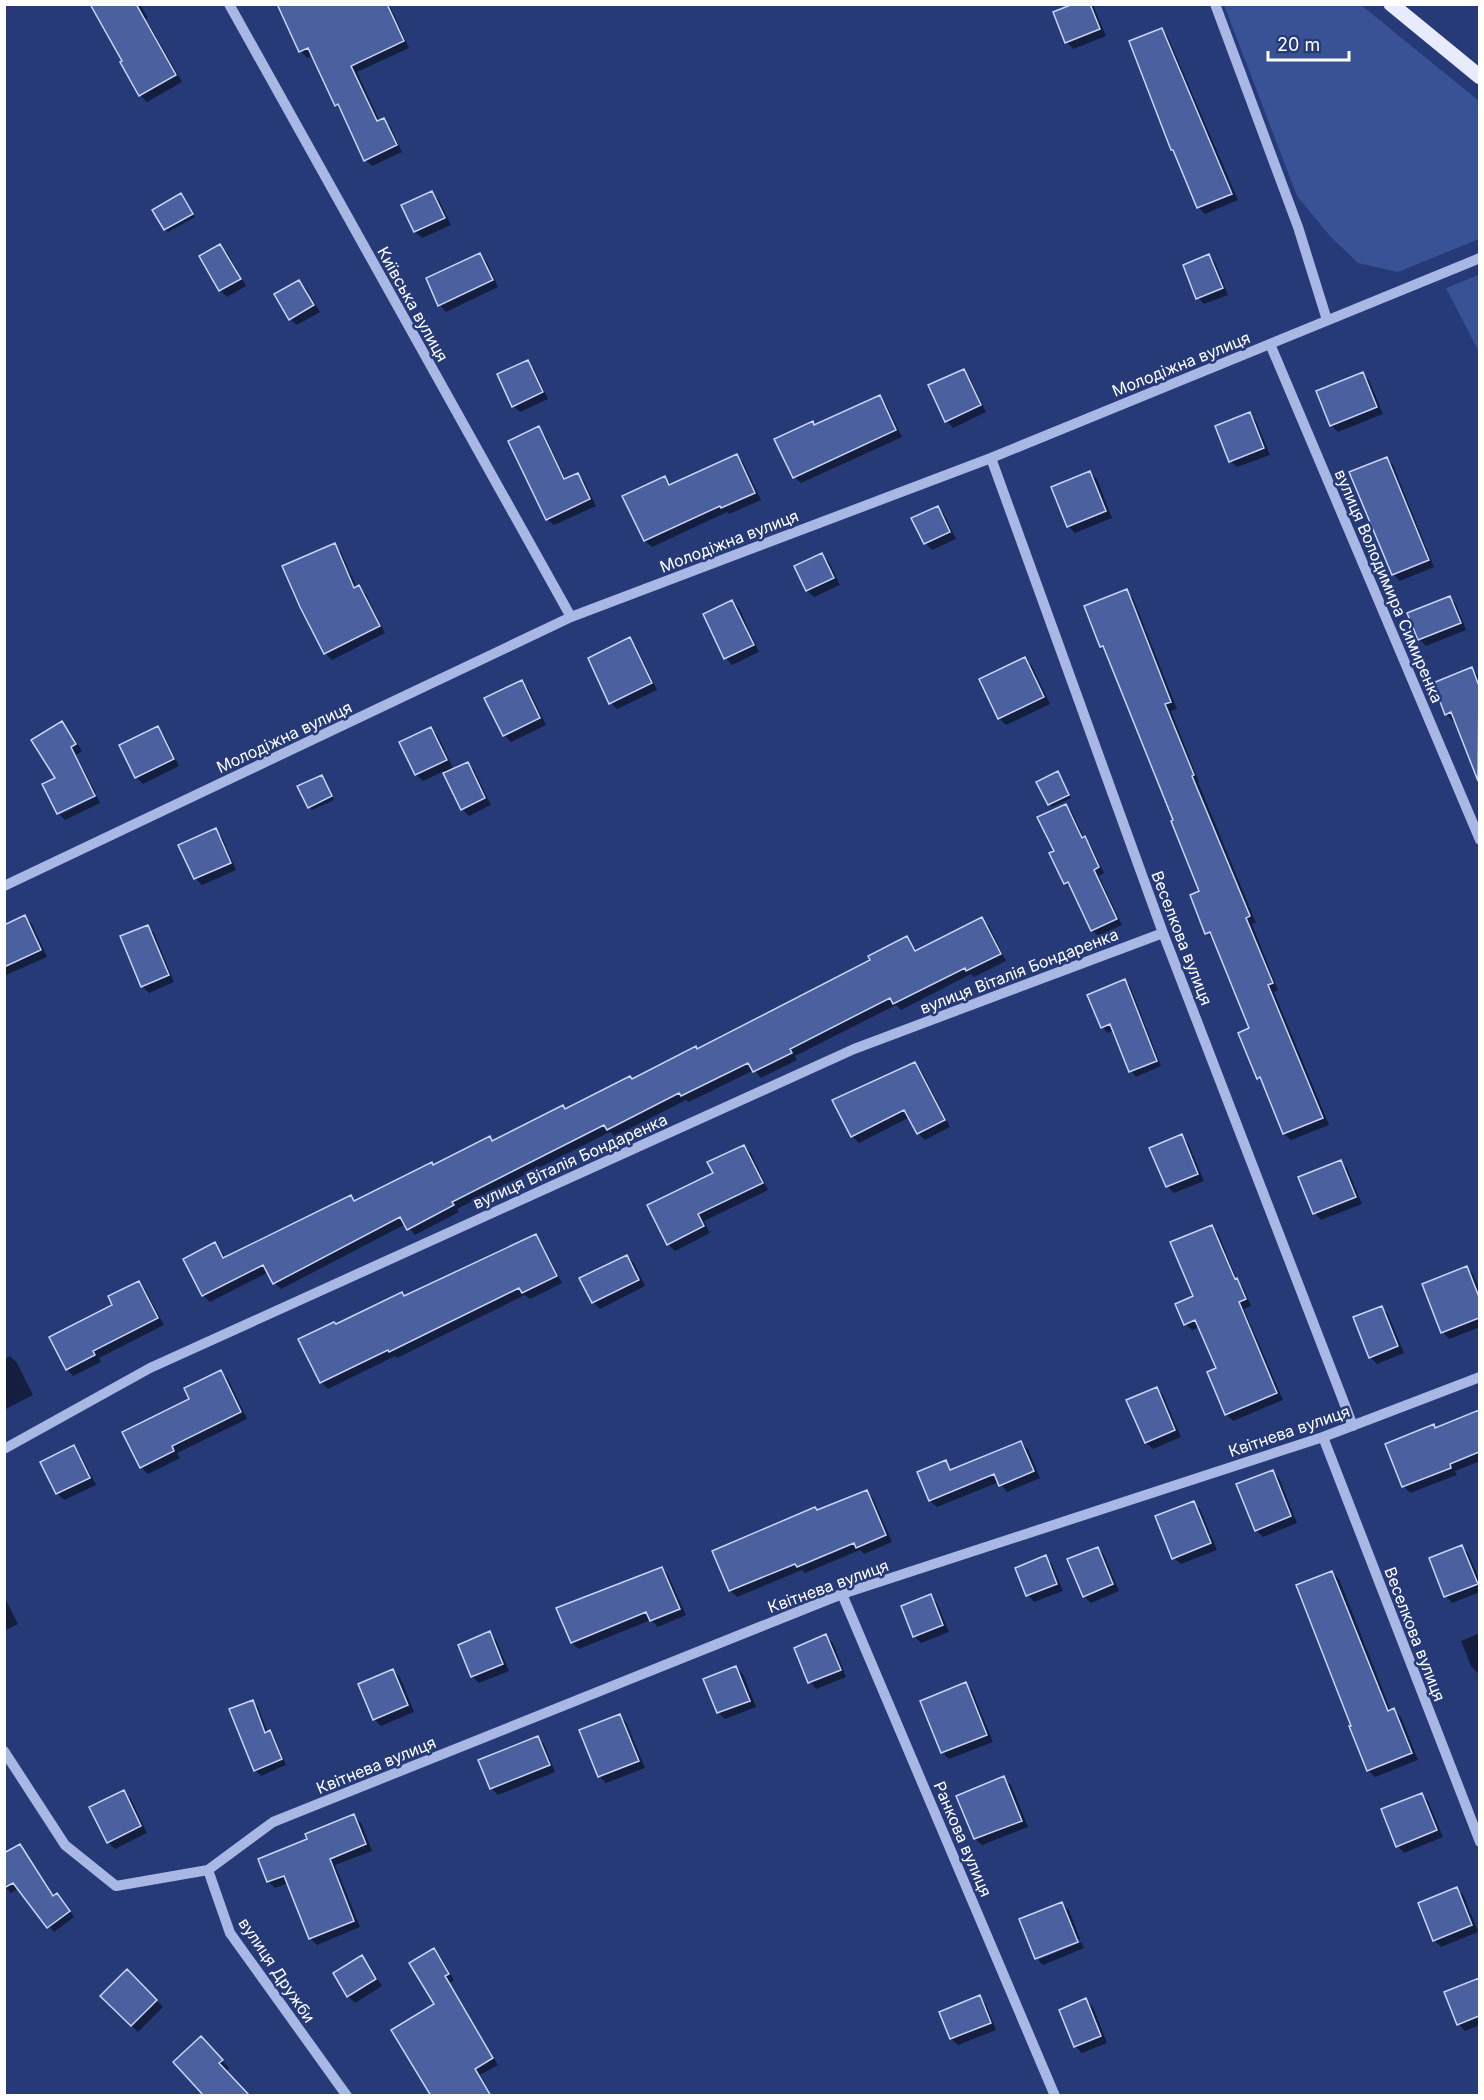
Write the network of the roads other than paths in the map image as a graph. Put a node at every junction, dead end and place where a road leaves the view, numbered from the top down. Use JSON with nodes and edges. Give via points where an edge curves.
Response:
{"nodes":[{"id":1,"x":229,"y":4,"type":"edge"},
{"id":2,"x":1215,"y":4,"type":"edge"},
{"id":3,"x":1391,"y":4,"type":"edge"},
{"id":4,"x":1479,"y":77,"type":"edge"},
{"id":5,"x":1479,"y":258,"type":"edge"},
{"id":6,"x":1327,"y":320,"type":"junction"},
{"id":7,"x":1270,"y":344,"type":"junction"},
{"id":8,"x":991,"y":458,"type":"junction"},
{"id":9,"x":571,"y":617,"type":"junction"},
{"id":10,"x":1479,"y":840,"type":"edge"},
{"id":11,"x":4,"y":886,"type":"edge"},
{"id":12,"x":1163,"y":933,"type":"junction"},
{"id":13,"x":1479,"y":1377,"type":"edge"},
{"id":14,"x":1353,"y":1426,"type":"junction"},
{"id":15,"x":1323,"y":1437,"type":"junction"},
{"id":16,"x":4,"y":1449,"type":"edge"},
{"id":17,"x":843,"y":1594,"type":"junction"},
{"id":18,"x":4,"y":1751,"type":"edge"},
{"id":19,"x":1479,"y":1842,"type":"edge"},
{"id":20,"x":208,"y":1870,"type":"junction"},
{"id":21,"x":347,"y":2096,"type":"edge"},
{"id":22,"x":1055,"y":2096,"type":"edge"}],
"edges":[{"from":1,"to":9,"type":"street","name":"Київська вулиця"},
{"from":2,"to":6,"type":"street","via":[[1298,227]]},
{"from":3,"to":4,"type":"main road"},
{"from":5,"to":6,"type":"street","name":"Молодіжна вулиця"},
{"from":6,"to":7,"type":"street","name":"Молодіжна вулиця"},
{"from":7,"to":8,"type":"street","name":"Молодіжна вулиця"},
{"from":7,"to":10,"type":"street","name":"вулиця Володимира Симиренка"},
{"from":8,"to":9,"type":"street","name":"Молодіжна вулиця"},
{"from":8,"to":12,"type":"street","name":"Веселкова вулиця"},
{"from":9,"to":11,"type":"street","name":"Молодіжна вулиця"},
{"from":12,"to":14,"type":"street","name":"Веселкова вулиця"},
{"from":12,"to":16,"type":"street","name":"вулиця Віталія Бондаренка","via":[[854,1049],[150,1368]]},
{"from":13,"to":14,"type":"street","name":"Квітнева вулиця"},
{"from":14,"to":15,"type":"street","name":"Квітнева вулиця"},
{"from":15,"to":17,"type":"street","name":"Квітнева вулиця"},
{"from":15,"to":19,"type":"street","name":"Веселкова вулиця"},
{"from":17,"to":20,"type":"street","name":"Квітнева вулиця","via":[[273,1822]]},
{"from":17,"to":22,"type":"street","name":"Ранкова вулиця"},
{"from":18,"to":20,"type":"street","via":[[65,1845],[116,1886]]},
{"from":20,"to":21,"type":"street","name":"вулиця Дружби","via":[[230,1933]]}]}
